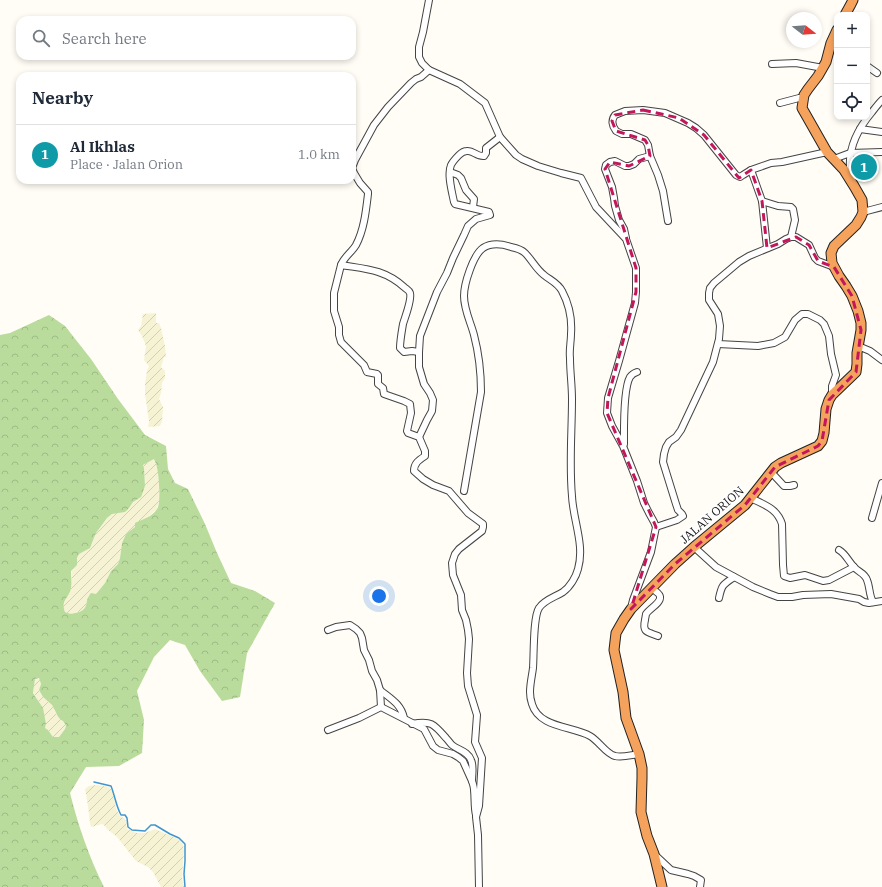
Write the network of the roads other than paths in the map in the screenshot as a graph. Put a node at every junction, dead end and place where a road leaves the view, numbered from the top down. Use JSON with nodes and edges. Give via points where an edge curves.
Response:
{"nodes":[{"id":1,"x":428,"y":0,"type":"edge"},
{"id":2,"x":853,"y":0,"type":"edge"},
{"id":3,"x":847,"y":12,"type":"edge"},
{"id":4,"x":834,"y":43,"type":"edge"},
{"id":5,"x":772,"y":64,"type":"dead end"},
{"id":6,"x":822,"y":68,"type":"junction"},
{"id":7,"x":870,"y":68,"type":"edge"},
{"id":8,"x":429,"y":70,"type":"junction"},
{"id":9,"x":877,"y":73,"type":"dead end"},
{"id":10,"x":804,"y":98,"type":"junction"},
{"id":11,"x":882,"y":100,"type":"edge"},
{"id":12,"x":780,"y":103,"type":"dead end"},
{"id":13,"x":860,"y":129,"type":"junction"},
{"id":14,"x":882,"y":132,"type":"edge"},
{"id":15,"x":500,"y":137,"type":"junction"},
{"id":16,"x":882,"y":152,"type":"edge"},
{"id":17,"x":850,"y":153,"type":"junction"},
{"id":18,"x":650,"y":156,"type":"junction"},
{"id":19,"x":830,"y":156,"type":"junction"},
{"id":20,"x":356,"y":158,"type":"edge"},
{"id":21,"x":752,"y":170,"type":"junction"},
{"id":22,"x":450,"y":172,"type":"junction"},
{"id":23,"x":356,"y":177,"type":"edge"},
{"id":24,"x":854,"y":186,"type":"junction"},
{"id":25,"x":762,"y":201,"type":"junction"},
{"id":26,"x":882,"y":206,"type":"edge"},
{"id":27,"x":473,"y":208,"type":"junction"},
{"id":28,"x":863,"y":212,"type":"junction"},
{"id":29,"x":668,"y":221,"type":"dead end"},
{"id":30,"x":791,"y":237,"type":"junction"},
{"id":31,"x":626,"y":239,"type":"junction"},
{"id":32,"x":767,"y":248,"type":"junction"},
{"id":33,"x":341,"y":265,"type":"junction"},
{"id":34,"x":834,"y":267,"type":"junction"},
{"id":35,"x":718,"y":344,"type":"junction"},
{"id":36,"x":858,"y":346,"type":"junction"},
{"id":37,"x":419,"y":352,"type":"junction"},
{"id":38,"x":882,"y":360,"type":"edge"},
{"id":39,"x":638,"y":372,"type":"dead end"},
{"id":40,"x":832,"y":395,"type":"junction"},
{"id":41,"x":419,"y":438,"type":"junction"},
{"id":42,"x":624,"y":446,"type":"junction"},
{"id":43,"x":772,"y":472,"type":"junction"},
{"id":44,"x":882,"y":483,"type":"edge"},
{"id":45,"x":794,"y":485,"type":"dead end"},
{"id":46,"x":464,"y":491,"type":"dead end"},
{"id":47,"x":751,"y":498,"type":"junction"},
{"id":48,"x":872,"y":518,"type":"dead end"},
{"id":49,"x":656,"y":527,"type":"junction"},
{"id":50,"x":694,"y":547,"type":"junction"},
{"id":51,"x":839,"y":550,"type":"dead end"},
{"id":52,"x":854,"y":568,"type":"junction"},
{"id":53,"x":734,"y":576,"type":"junction"},
{"id":54,"x":652,"y":588,"type":"junction"},
{"id":55,"x":719,"y":598,"type":"dead end"},
{"id":56,"x":882,"y":601,"type":"edge"},
{"id":57,"x":873,"y":602,"type":"junction"},
{"id":58,"x":631,"y":609,"type":"junction"},
{"id":59,"x":328,"y":630,"type":"dead end"},
{"id":60,"x":658,"y":636,"type":"dead end"},
{"id":61,"x":380,"y":690,"type":"junction"},
{"id":62,"x":381,"y":707,"type":"junction"},
{"id":63,"x":404,"y":718,"type":"junction"},
{"id":64,"x":412,"y":724,"type":"junction"},
{"id":65,"x":328,"y":730,"type":"dead end"},
{"id":66,"x":456,"y":747,"type":"junction"},
{"id":67,"x":442,"y":751,"type":"junction"},
{"id":68,"x":639,"y":754,"type":"junction"},
{"id":69,"x":472,"y":781,"type":"junction"},
{"id":70,"x":476,"y":817,"type":"junction"},
{"id":71,"x":654,"y":854,"type":"junction"},
{"id":72,"x":479,"y":887,"type":"edge"},
{"id":73,"x":662,"y":887,"type":"edge"},
{"id":74,"x":700,"y":887,"type":"edge"}],
"edges":[{"from":1,"to":8,"type":"street","via":[[419,57]]},
{"from":2,"to":3,"type":"highway"},
{"from":4,"to":6,"type":"highway"},
{"from":5,"to":6,"type":"street"},
{"from":6,"to":10,"type":"highway"},
{"from":7,"to":9,"type":"street"},
{"from":8,"to":15,"type":"street","via":[[460,84],[485,103]]},
{"from":8,"to":20,"type":"street","via":[[422,78],[411,83],[388,107],[374,125]]},
{"from":10,"to":12,"type":"street"},
{"from":10,"to":19,"type":"highway","via":[[802,108]]},
{"from":11,"to":13,"type":"street"},
{"from":13,"to":14,"type":"street"},
{"from":13,"to":17,"type":"street"},
{"from":15,"to":22,"type":"street","via":[[486,148],[484,156],[480,157],[468,150],[462,152],[450,166]]},
{"from":15,"to":31,"type":"street","via":[[516,155],[531,164],[581,178],[596,207]]},
{"from":16,"to":17,"type":"street"},
{"from":17,"to":19,"type":"street"},
{"from":17,"to":24,"type":"street","via":[[849,164]]},
{"from":18,"to":21,"type":"street","via":[[645,140],[631,134],[622,134],[614,129],[612,121],[615,114],[643,110],[679,118],[704,135],[736,175],[740,177]]},
{"from":18,"to":29,"type":"street","via":[[663,192]]},
{"from":18,"to":31,"type":"street","via":[[639,158],[629,166],[615,161],[606,165],[615,206]]},
{"from":19,"to":21,"type":"street","via":[[771,163]]},
{"from":19,"to":24,"type":"highway","via":[[844,170]]},
{"from":21,"to":25,"type":"street"},
{"from":22,"to":27,"type":"street","via":[[461,178],[466,190],[474,199]]},
{"from":22,"to":27,"type":"street","via":[[455,204]]},
{"from":23,"to":33,"type":"street","via":[[368,192],[364,222],[353,250]]},
{"from":24,"to":28,"type":"highway","via":[[862,200]]},
{"from":25,"to":30,"type":"street","via":[[793,208],[795,220]]},
{"from":25,"to":32,"type":"street"},
{"from":26,"to":28,"type":"street"},
{"from":27,"to":37,"type":"street","via":[[489,212],[490,215],[476,219],[468,226],[437,292],[420,336]]},
{"from":28,"to":34,"type":"highway","name":"JALAN ORION","via":[[856,224],[834,246],[831,253]]},
{"from":30,"to":32,"type":"street"},
{"from":30,"to":34,"type":"street","via":[[796,237],[809,245],[818,261]]},
{"from":31,"to":42,"type":"street","via":[[636,268],[636,302],[607,409],[612,426]]},
{"from":32,"to":35,"type":"street","via":[[739,262],[710,288],[709,300],[718,314],[720,326]]},
{"from":33,"to":37,"type":"street","via":[[380,272],[396,279],[409,291],[409,306],[400,348],[404,352]]},
{"from":33,"to":41,"type":"street","via":[[334,293],[334,311],[341,342],[364,365],[367,372],[378,375],[378,384],[383,388],[384,394],[410,404],[408,433]]},
{"from":34,"to":36,"type":"highway","name":"JALAN ORION","via":[[858,311],[861,323]]},
{"from":35,"to":40,"type":"street","via":[[758,346],[774,343],[785,337],[795,320],[802,314],[813,316],[824,324],[829,336],[836,376]]},
{"from":35,"to":49,"type":"street","via":[[713,362],[681,430],[669,442],[664,454],[663,462],[670,486],[678,510],[683,516]]},
{"from":36,"to":38,"type":"street"},
{"from":36,"to":40,"type":"highway","name":"JALAN ORION","via":[[856,372]]},
{"from":37,"to":41,"type":"street","via":[[419,367],[424,384],[433,400],[432,411]]},
{"from":39,"to":42,"type":"street","via":[[630,377],[626,390]]},
{"from":40,"to":43,"type":"highway","name":"JALAN ORION","via":[[826,409],[822,441],[818,446],[775,467]]},
{"from":41,"to":70,"type":"street","via":[[425,451],[414,471],[433,485],[449,491],[483,527],[482,531],[455,554],[452,563],[468,630],[468,686],[477,715],[475,742],[482,758]]},
{"from":42,"to":49,"type":"street","via":[[644,503]]},
{"from":43,"to":45,"type":"street","via":[[784,486]]},
{"from":43,"to":47,"type":"highway","name":"JALAN ORION"},
{"from":44,"to":48,"type":"street"},
{"from":46,"to":68,"type":"street","via":[[481,392],[479,359],[464,296],[466,280],[483,248],[503,245],[525,253],[542,274],[561,289],[571,318],[570,477],[580,562],[578,571],[564,591],[539,608],[530,690],[531,703],[534,712],[540,718],[589,736],[614,756]]},
{"from":47,"to":50,"type":"highway","name":"JALAN ORION","via":[[738,512]]},
{"from":47,"to":52,"type":"street","via":[[772,509],[780,518],[784,576],[790,578],[805,575],[823,581]]},
{"from":49,"to":58,"type":"street","via":[[651,552]]},
{"from":50,"to":53,"type":"street","via":[[716,566]]},
{"from":50,"to":54,"type":"highway","name":"JALAN ORION"},
{"from":51,"to":52,"type":"street"},
{"from":52,"to":57,"type":"street","via":[[867,579]]},
{"from":53,"to":55,"type":"street","via":[[723,585]]},
{"from":53,"to":57,"type":"street","via":[[778,597],[831,594]]},
{"from":54,"to":58,"type":"highway","name":"JALAN ORION"},
{"from":54,"to":60,"type":"street","via":[[659,594],[660,601],[646,614],[644,629]]},
{"from":56,"to":57,"type":"street"},
{"from":58,"to":68,"type":"highway","name":"JALAN ORION","via":[[616,633],[614,650],[626,718]]},
{"from":59,"to":61,"type":"street","via":[[348,625],[360,633]]},
{"from":61,"to":62,"type":"street"},
{"from":61,"to":63,"type":"street","via":[[398,705]]},
{"from":62,"to":63,"type":"street"},
{"from":62,"to":65,"type":"street"},
{"from":63,"to":64,"type":"street"},
{"from":64,"to":66,"type":"street","via":[[423,722],[435,726]]},
{"from":64,"to":67,"type":"street","via":[[424,729],[433,746]]},
{"from":66,"to":67,"type":"street"},
{"from":66,"to":69,"type":"street","via":[[471,759]]},
{"from":67,"to":69,"type":"street","via":[[453,754],[463,762]]},
{"from":68,"to":71,"type":"highway","name":"JALAN ORION","via":[[642,768],[641,812]]},
{"from":69,"to":70,"type":"street"},
{"from":70,"to":72,"type":"street"},
{"from":71,"to":73,"type":"highway","name":"JALAN ORION"},
{"from":71,"to":74,"type":"street","via":[[671,870],[701,880]]}]}
